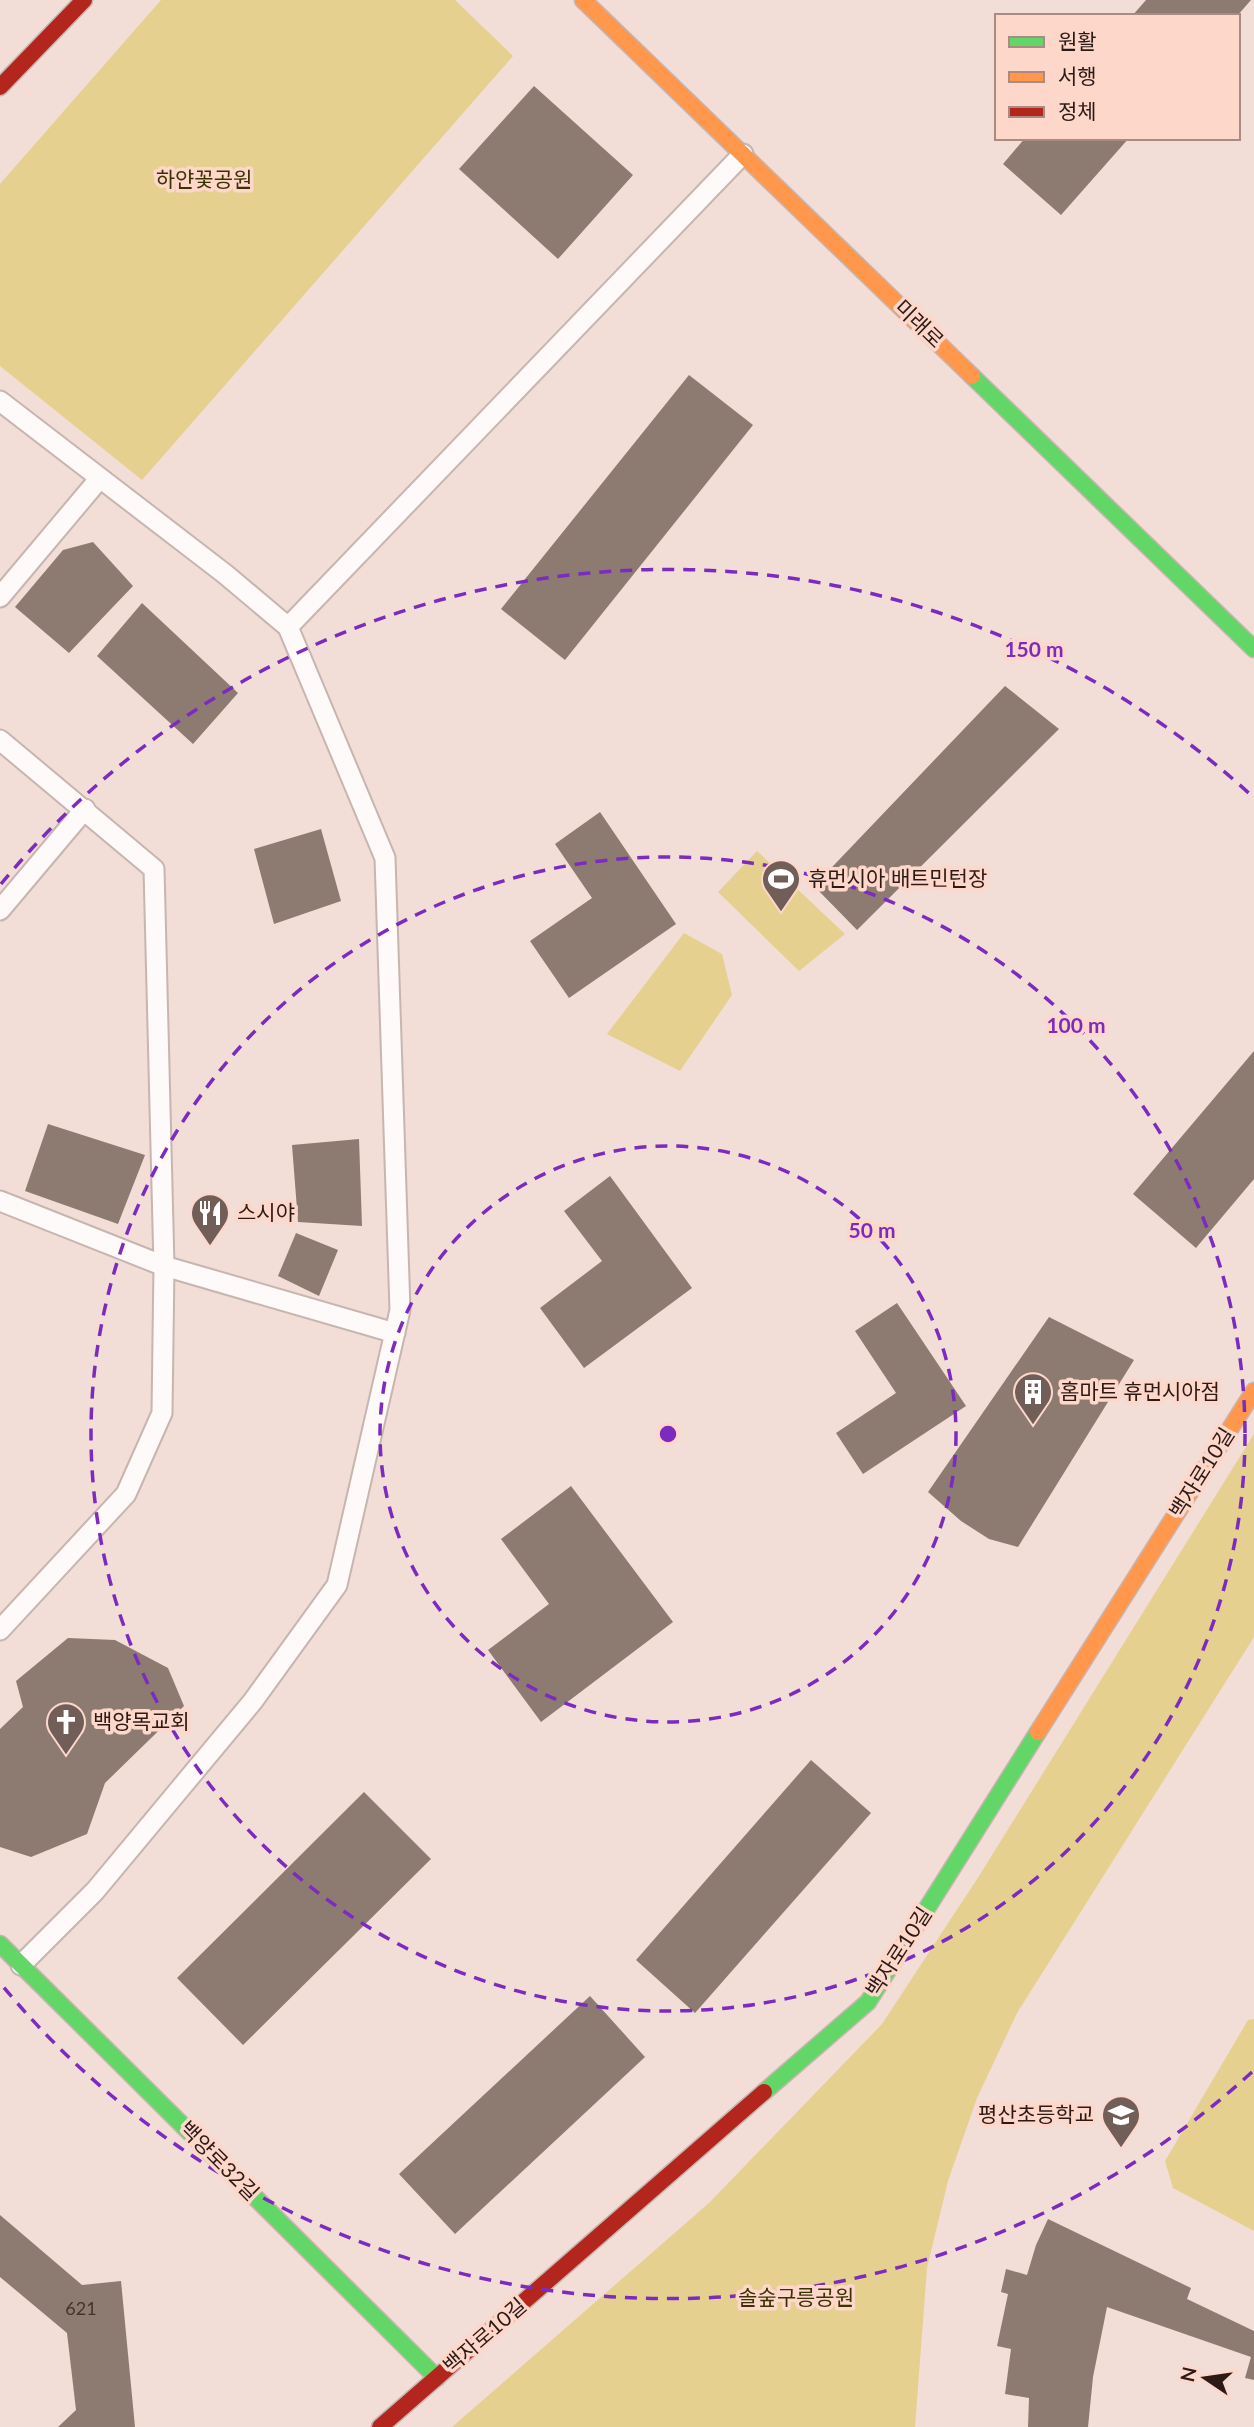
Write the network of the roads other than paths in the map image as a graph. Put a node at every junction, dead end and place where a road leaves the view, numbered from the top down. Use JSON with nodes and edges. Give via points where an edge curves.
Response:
{"nodes":[{"id":1,"x":84,"y":0,"type":"edge"},
{"id":2,"x":583,"y":0,"type":"edge"},
{"id":3,"x":0,"y":87,"type":"edge"},
{"id":4,"x":743,"y":154,"type":"junction"},
{"id":5,"x":0,"y":401,"type":"edge"},
{"id":6,"x":100,"y":478,"type":"junction"},
{"id":7,"x":0,"y":597,"type":"edge"},
{"id":8,"x":288,"y":627,"type":"junction"},
{"id":9,"x":1254,"y":649,"type":"edge"},
{"id":10,"x":0,"y":740,"type":"edge"},
{"id":11,"x":85,"y":810,"type":"junction"},
{"id":12,"x":0,"y":910,"type":"edge"},
{"id":13,"x":0,"y":1201,"type":"edge"},
{"id":14,"x":164,"y":1266,"type":"junction"},
{"id":15,"x":395,"y":1333,"type":"junction"},
{"id":16,"x":1254,"y":1391,"type":"edge"},
{"id":17,"x":0,"y":1630,"type":"edge"},
{"id":18,"x":0,"y":1944,"type":"edge"},
{"id":19,"x":21,"y":1965,"type":"junction"},
{"id":20,"x":437,"y":2378,"type":"junction"},
{"id":21,"x":380,"y":2427,"type":"edge"}],
"edges":[{"from":1,"to":3,"type":"street"},
{"from":2,"to":4,"type":"street","name":"미래로"},
{"from":4,"to":8,"type":"lane"},
{"from":4,"to":9,"type":"street","name":"미래로"},
{"from":5,"to":6,"type":"lane"},
{"from":6,"to":7,"type":"lane"},
{"from":6,"to":8,"type":"lane"},
{"from":8,"to":15,"type":"lane","via":[[385,858],[400,1310]]},
{"from":10,"to":11,"type":"lane"},
{"from":11,"to":12,"type":"lane"},
{"from":11,"to":14,"type":"lane","via":[[154,869]]},
{"from":13,"to":14,"type":"lane"},
{"from":14,"to":15,"type":"lane"},
{"from":14,"to":17,"type":"lane","via":[[162,1413],[126,1494]]},
{"from":15,"to":19,"type":"lane","via":[[337,1585],[253,1702],[95,1891]]},
{"from":16,"to":20,"type":"street","name":"백자로10길","via":[[868,2002]]},
{"from":18,"to":19,"type":"street","name":"백양로32길"},
{"from":19,"to":20,"type":"street","name":"백양로32길"},
{"from":20,"to":21,"type":"street","name":"백자로10길"}]}
